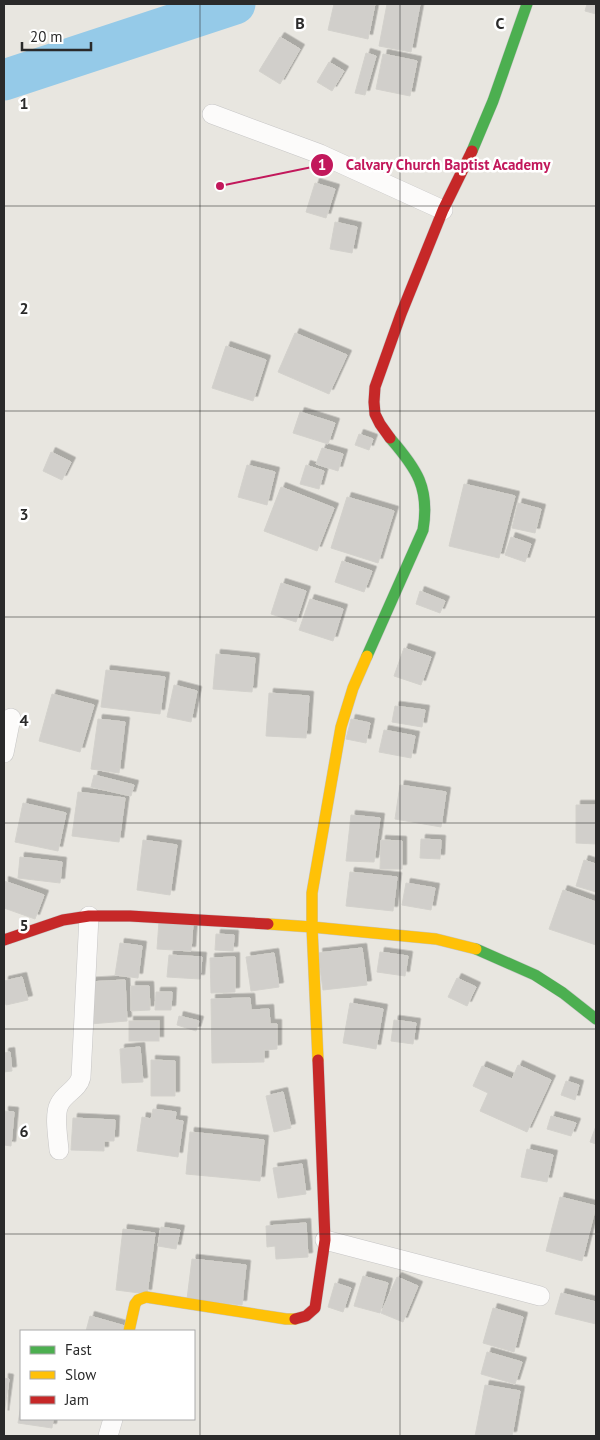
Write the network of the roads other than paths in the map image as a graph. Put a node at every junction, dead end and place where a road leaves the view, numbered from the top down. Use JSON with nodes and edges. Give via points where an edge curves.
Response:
{"nodes":[{"id":1,"x":526,"y":4,"type":"edge"},
{"id":2,"x":212,"y":114,"type":"dead end"},
{"id":3,"x":444,"y":210,"type":"junction"},
{"id":4,"x":12,"y":718,"type":"dead end"},
{"id":5,"x":4,"y":753,"type":"edge"},
{"id":6,"x":90,"y":916,"type":"junction"},
{"id":7,"x":312,"y":926,"type":"junction"},
{"id":8,"x":6,"y":937,"type":"edge"},
{"id":9,"x":596,"y":1018,"type":"edge"},
{"id":10,"x":59,"y":1150,"type":"dead end"},
{"id":11,"x":324,"y":1240,"type":"junction"},
{"id":12,"x":540,"y":1296,"type":"dead end"},
{"id":13,"x":129,"y":1330,"type":"edge"},
{"id":14,"x":113,"y":1420,"type":"edge"},
{"id":15,"x":108,"y":1436,"type":"edge"}],
"edges":[{"from":1,"to":3,"type":"street","via":[[493,101]]},
{"from":2,"to":3,"type":"street","via":[[320,154]]},
{"from":3,"to":7,"type":"street","via":[[401,314],[373,399],[378,422],[414,468],[421,485],[426,517],[353,688],[341,727],[315,870]]},
{"from":4,"to":5,"type":"street"},
{"from":6,"to":7,"type":"street"},
{"from":6,"to":8,"type":"street","via":[[63,920]]},
{"from":6,"to":10,"type":"street","via":[[80,1077],[77,1086],[57,1109]]},
{"from":7,"to":9,"type":"street","via":[[436,939],[476,949],[535,975]]},
{"from":7,"to":11,"type":"street"},
{"from":11,"to":12,"type":"street"},
{"from":11,"to":13,"type":"street","via":[[315,1308],[307,1316],[286,1319],[146,1297],[135,1304]]},
{"from":14,"to":15,"type":"street"}]}
